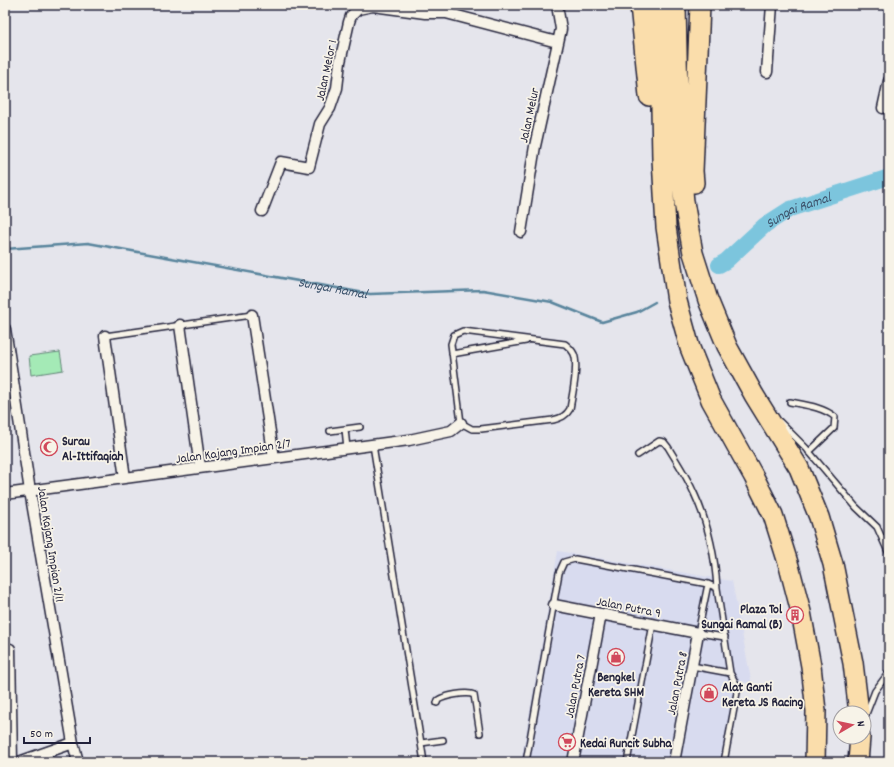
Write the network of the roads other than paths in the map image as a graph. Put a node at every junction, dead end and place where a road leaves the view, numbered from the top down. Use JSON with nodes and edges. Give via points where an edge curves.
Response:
{"nodes":[{"id":1,"x":557,"y":5,"type":"edge"},
{"id":2,"x":640,"y":5,"type":"edge"},
{"id":3,"x":658,"y":5,"type":"edge"},
{"id":4,"x":676,"y":5,"type":"edge"},
{"id":5,"x":700,"y":5,"type":"edge"},
{"id":6,"x":772,"y":5,"type":"edge"},
{"id":7,"x":445,"y":9,"type":"edge"},
{"id":8,"x":557,"y":42,"type":"junction"},
{"id":9,"x":767,"y":72,"type":"dead end"},
{"id":10,"x":889,"y":80,"type":"edge"},
{"id":11,"x":882,"y":108,"type":"dead end"},
{"id":12,"x":662,"y":146,"type":"junction"},
{"id":13,"x":262,"y":211,"type":"dead end"},
{"id":14,"x":521,"y":232,"type":"dead end"},
{"id":15,"x":252,"y":316,"type":"joint"},
{"id":16,"x":180,"y":325,"type":"junction"},
{"id":17,"x":5,"y":329,"type":"edge"},
{"id":18,"x":105,"y":336,"type":"joint"},
{"id":19,"x":531,"y":340,"type":"junction"},
{"id":20,"x":727,"y":346,"type":"junction"},
{"id":21,"x":6,"y":349,"type":"edge"},
{"id":22,"x":452,"y":354,"type":"junction"},
{"id":23,"x":754,"y":395,"type":"junction"},
{"id":24,"x":790,"y":402,"type":"dead end"},
{"id":25,"x":462,"y":423,"type":"junction"},
{"id":26,"x":360,"y":427,"type":"dead end"},
{"id":27,"x":345,"y":429,"type":"junction"},
{"id":28,"x":330,"y":431,"type":"dead end"},
{"id":29,"x":374,"y":445,"type":"junction"},
{"id":30,"x":347,"y":448,"type":"junction"},
{"id":31,"x":809,"y":452,"type":"junction"},
{"id":32,"x":638,"y":455,"type":"dead end"},
{"id":33,"x":274,"y":458,"type":"junction"},
{"id":34,"x":200,"y":467,"type":"junction"},
{"id":35,"x":125,"y":478,"type":"junction"},
{"id":36,"x":30,"y":491,"type":"junction"},
{"id":37,"x":5,"y":494,"type":"edge"},
{"id":38,"x":889,"y":554,"type":"edge"},
{"id":39,"x":708,"y":584,"type":"junction"},
{"id":40,"x":717,"y":588,"type":"junction"},
{"id":41,"x":554,"y":605,"type":"junction"},
{"id":42,"x":601,"y":614,"type":"junction"},
{"id":43,"x":653,"y":624,"type":"junction"},
{"id":44,"x":698,"y":632,"type":"junction"},
{"id":45,"x":725,"y":637,"type":"junction"},
{"id":46,"x":10,"y":648,"type":"dead end"},
{"id":47,"x":692,"y":666,"type":"junction"},
{"id":48,"x":889,"y":672,"type":"edge"},
{"id":49,"x":730,"y":673,"type":"junction"},
{"id":50,"x":437,"y":703,"type":"dead end"},
{"id":51,"x":858,"y":705,"type":"edge"},
{"id":52,"x":869,"y":705,"type":"edge"},
{"id":53,"x":480,"y":733,"type":"dead end"},
{"id":54,"x":443,"y":740,"type":"dead end"},
{"id":55,"x":421,"y":743,"type":"junction"},
{"id":56,"x":73,"y":744,"type":"junction"},
{"id":57,"x":859,"y":745,"type":"edge"},
{"id":58,"x":12,"y":762,"type":"edge"},
{"id":59,"x":19,"y":762,"type":"edge"},
{"id":60,"x":78,"y":762,"type":"edge"},
{"id":61,"x":424,"y":762,"type":"edge"},
{"id":62,"x":526,"y":762,"type":"edge"},
{"id":63,"x":573,"y":762,"type":"edge"},
{"id":64,"x":627,"y":762,"type":"edge"},
{"id":65,"x":674,"y":762,"type":"edge"},
{"id":66,"x":724,"y":762,"type":"edge"},
{"id":67,"x":815,"y":762,"type":"edge"},
{"id":68,"x":858,"y":762,"type":"edge"}],
"edges":[{"from":1,"to":8,"type":"street","name":"Jalan Melur","via":[[561,29]]},
{"from":2,"to":12,"type":"highway","via":[[652,121]]},
{"from":3,"to":12,"type":"highway"},
{"from":4,"to":20,"type":"highway","via":[[679,148],[684,202],[693,253],[708,300]]},
{"from":5,"to":20,"type":"highway","via":[[693,171],[702,244]]},
{"from":6,"to":9,"type":"street"},
{"from":7,"to":8,"type":"street","name":"Jalan Melor 1"},
{"from":7,"to":13,"type":"street","name":"Jalan Melor 1","via":[[425,13],[373,6],[354,13],[349,22],[336,88],[330,108],[320,124],[309,166],[281,162]]},
{"from":8,"to":14,"type":"street","name":"Jalan Melur","via":[[535,146]]},
{"from":10,"to":11,"type":"street"},
{"from":12,"to":67,"type":"highway","via":[[666,227],[678,301],[690,348],[711,400],[773,515],[801,612],[816,711]]},
{"from":15,"to":16,"type":"lane"},
{"from":15,"to":33,"type":"street"},
{"from":16,"to":18,"type":"lane"},
{"from":16,"to":34,"type":"street"},
{"from":17,"to":21,"type":"street","name":"Jalan Kajang Impian 2/11"},
{"from":18,"to":35,"type":"street"},
{"from":19,"to":22,"type":"lane"},
{"from":19,"to":22,"type":"lane","via":[[463,331],[454,335],[452,339]]},
{"from":19,"to":25,"type":"lane","via":[[565,344],[574,354],[576,363],[570,409],[567,414],[553,420],[481,429],[472,429]]},
{"from":20,"to":23,"type":"highway"},
{"from":21,"to":36,"type":"street","name":"Jalan Kajang Impian 2/11"},
{"from":22,"to":25,"type":"lane"},
{"from":23,"to":31,"type":"lane"},
{"from":23,"to":51,"type":"highway","via":[[799,468],[819,517],[833,564],[853,663]]},
{"from":24,"to":31,"type":"lane","via":[[824,410],[835,417],[834,428]]},
{"from":25,"to":29,"type":"street","name":"Jalan Kajang Impian 2/7","via":[[451,431]]},
{"from":26,"to":27,"type":"lane"},
{"from":27,"to":28,"type":"lane"},
{"from":27,"to":30,"type":"lane"},
{"from":29,"to":30,"type":"street","name":"Jalan Kajang Impian 2/7"},
{"from":29,"to":55,"type":"lane"},
{"from":30,"to":33,"type":"street","name":"Jalan Kajang Impian 2/7"},
{"from":31,"to":38,"type":"lane","via":[[856,507],[877,527]]},
{"from":32,"to":40,"type":"lane","via":[[659,441],[668,447],[703,514],[716,568]]},
{"from":33,"to":34,"type":"street","name":"Jalan Kajang Impian 2/7"},
{"from":34,"to":35,"type":"street","name":"Jalan Kajang Impian 2/7"},
{"from":35,"to":36,"type":"street","name":"Jalan Kajang Impian 2/7"},
{"from":36,"to":37,"type":"street","name":"Jalan Kajang Impian 2/7"},
{"from":36,"to":56,"type":"street","name":"Jalan Kajang Impian 2/11"},
{"from":39,"to":40,"type":"lane"},
{"from":39,"to":41,"type":"lane","via":[[575,559],[564,562],[561,567]]},
{"from":39,"to":44,"type":"lane"},
{"from":40,"to":45,"type":"lane"},
{"from":41,"to":42,"type":"street","name":"Jalan Putra 9"},
{"from":41,"to":62,"type":"lane"},
{"from":42,"to":43,"type":"street","name":"Jalan Putra 9"},
{"from":42,"to":63,"type":"street","name":"Jalan Putra 7"},
{"from":43,"to":44,"type":"street","name":"Jalan Putra 9"},
{"from":43,"to":64,"type":"lane"},
{"from":44,"to":45,"type":"lane"},
{"from":44,"to":47,"type":"street","name":"Jalan Putra 8"},
{"from":45,"to":49,"type":"lane"},
{"from":46,"to":58,"type":"street"},
{"from":47,"to":49,"type":"lane"},
{"from":47,"to":65,"type":"street","name":"Jalan Putra 8"},
{"from":48,"to":52,"type":"lane","via":[[875,691]]},
{"from":49,"to":66,"type":"lane","via":[[738,687]]},
{"from":50,"to":53,"type":"lane","via":[[445,697],[468,693],[474,695]]},
{"from":54,"to":55,"type":"lane"},
{"from":55,"to":61,"type":"lane"},
{"from":56,"to":59,"type":"street"},
{"from":56,"to":60,"type":"street","name":"Jalan Kajang Impian 2/11"},
{"from":57,"to":68,"type":"highway"}]}
